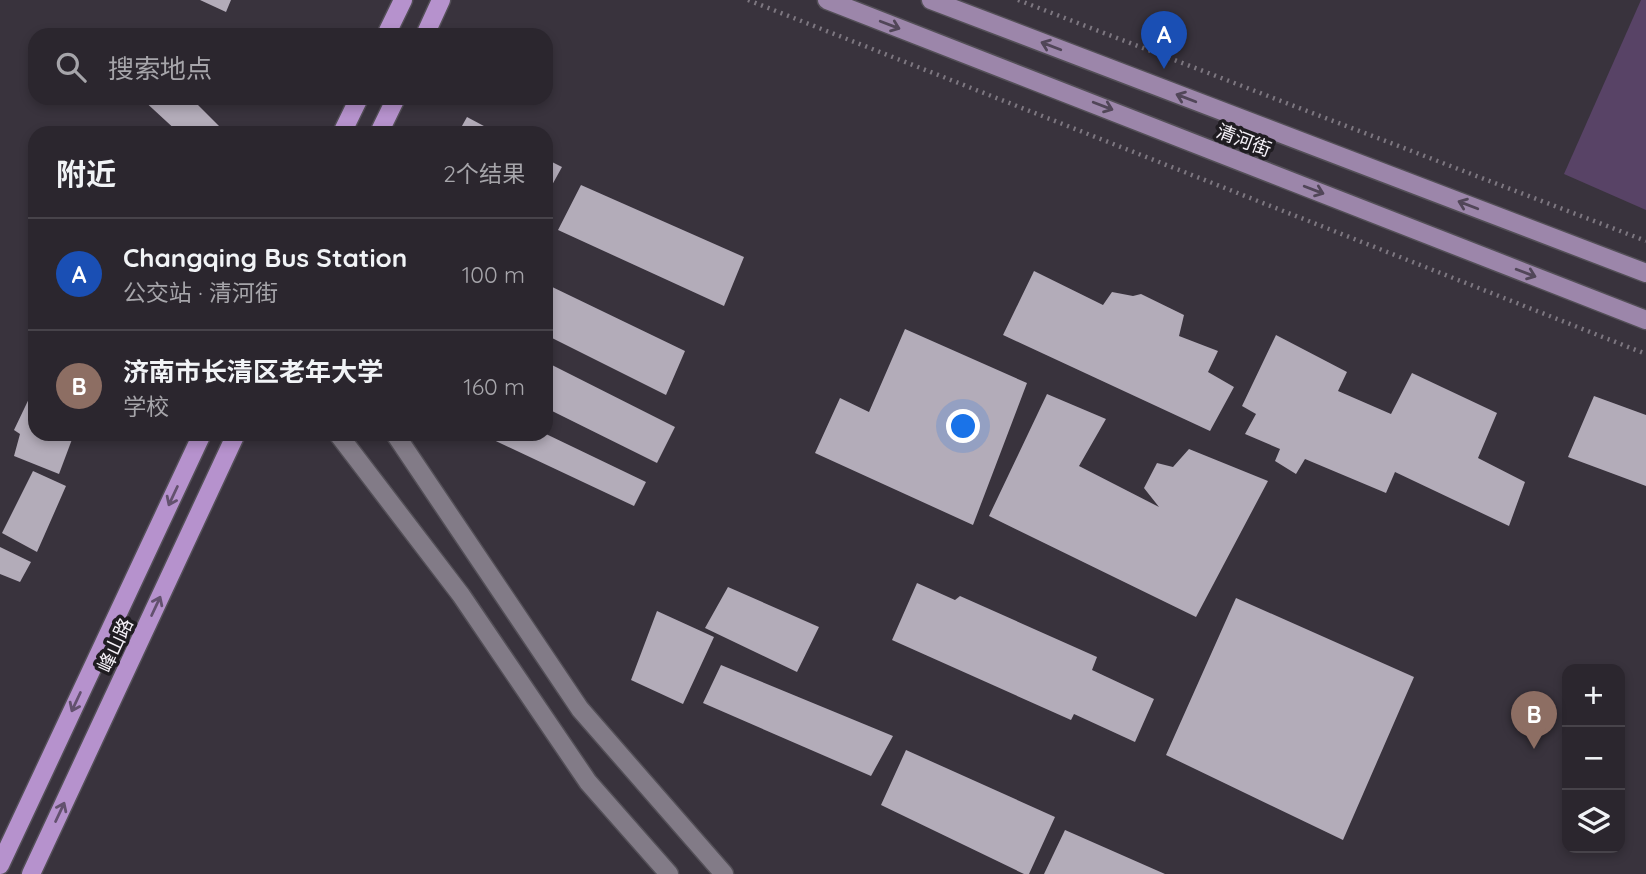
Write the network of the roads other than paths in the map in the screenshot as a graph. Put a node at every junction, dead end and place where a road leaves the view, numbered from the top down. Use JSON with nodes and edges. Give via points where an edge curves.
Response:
{"nodes":[{"id":1,"x":403,"y":0,"type":"edge"},
{"id":2,"x":441,"y":0,"type":"edge"},
{"id":3,"x":827,"y":0,"type":"edge"},
{"id":4,"x":931,"y":0,"type":"edge"},
{"id":5,"x":389,"y":28,"type":"edge"},
{"id":6,"x":428,"y":28,"type":"edge"},
{"id":7,"x":356,"y":105,"type":"edge"},
{"id":8,"x":393,"y":105,"type":"edge"},
{"id":9,"x":345,"y":126,"type":"edge"},
{"id":10,"x":382,"y":126,"type":"edge"},
{"id":11,"x":1646,"y":272,"type":"edge"},
{"id":12,"x":1646,"y":320,"type":"edge"},
{"id":13,"x":199,"y":441,"type":"edge"},
{"id":14,"x":233,"y":441,"type":"edge"},
{"id":15,"x":343,"y":441,"type":"edge"},
{"id":16,"x":400,"y":441,"type":"edge"},
{"id":17,"x":0,"y":865,"type":"edge"},
{"id":18,"x":31,"y":874,"type":"edge"},
{"id":19,"x":668,"y":874,"type":"edge"},
{"id":20,"x":724,"y":874,"type":"edge"}],
"edges":[{"from":1,"to":5,"type":"main road"},
{"from":2,"to":6,"type":"main road"},
{"from":3,"to":12,"type":"main road","name":"清河街","one_way":true},
{"from":11,"to":4,"type":"main road","name":"清河街","one_way":true},
{"from":7,"to":9,"type":"main road"},
{"from":8,"to":10,"type":"main road"},
{"from":13,"to":17,"type":"main road","name":"峰山路","one_way":true},
{"from":18,"to":14,"type":"main road","name":"峰山路","one_way":true},
{"from":15,"to":19,"type":"street","via":[[461,596],[588,782]]},
{"from":16,"to":20,"type":"street","via":[[580,709]]}]}
